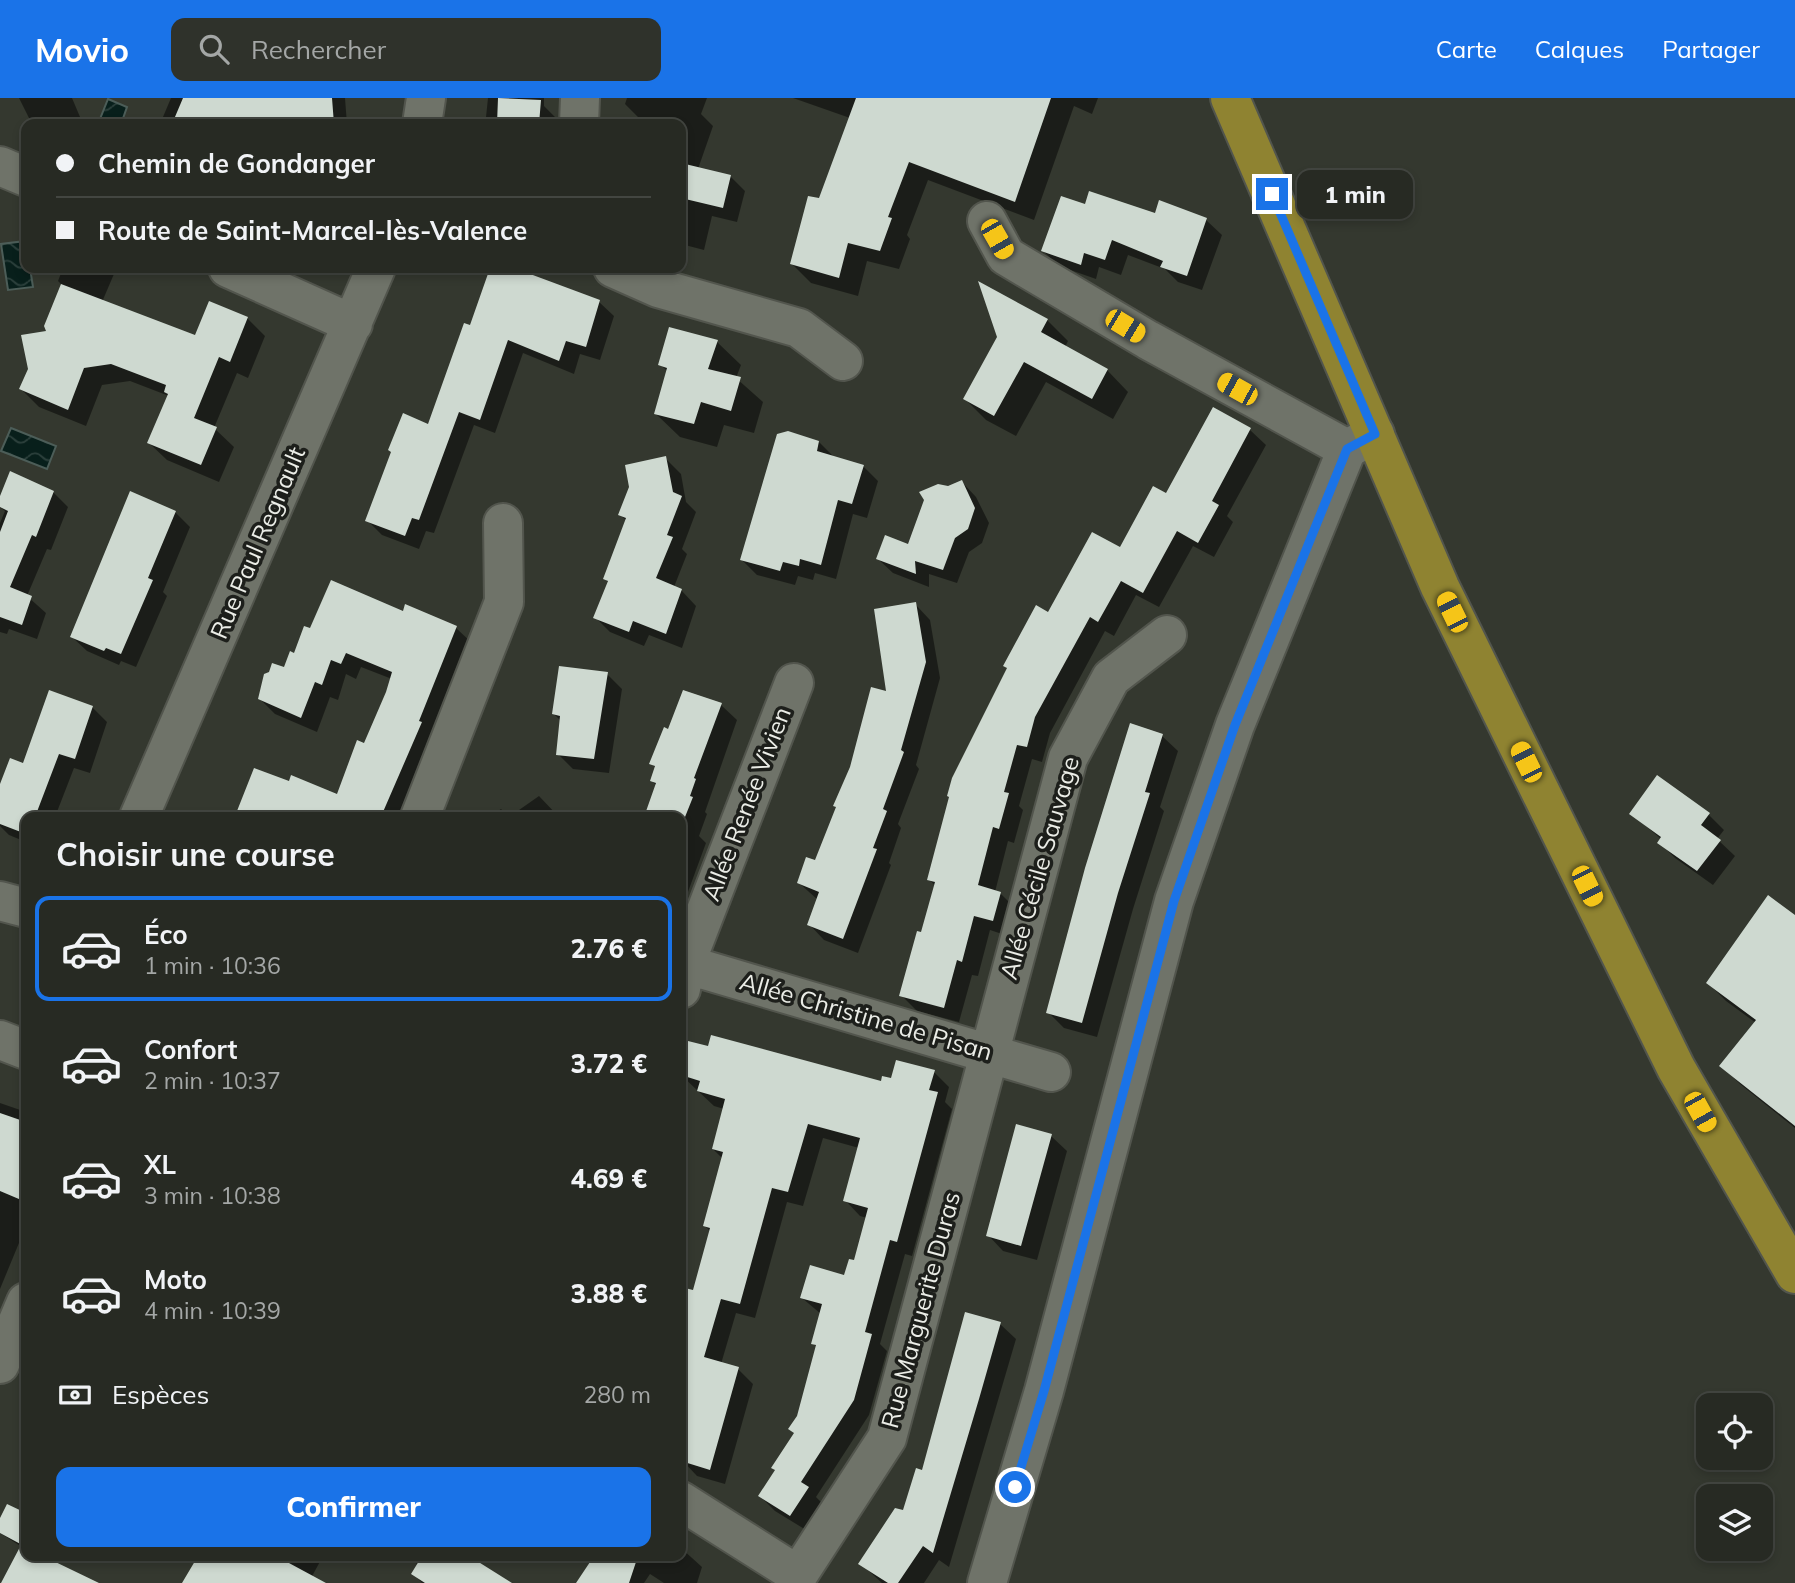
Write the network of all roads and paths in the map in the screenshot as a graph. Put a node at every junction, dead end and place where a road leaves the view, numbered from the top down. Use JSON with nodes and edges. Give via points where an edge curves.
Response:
{"nodes":[{"id":1,"x":426,"y":98,"type":"edge"},
{"id":2,"x":580,"y":98,"type":"edge"},
{"id":3,"x":1230,"y":98,"type":"edge"},
{"id":4,"x":423,"y":119,"type":"edge"},
{"id":5,"x":579,"y":119,"type":"edge"},
{"id":6,"x":0,"y":166,"type":"edge"},
{"id":7,"x":21,"y":175,"type":"edge"},
{"id":8,"x":987,"y":221,"type":"dead end"},
{"id":9,"x":239,"y":273,"type":"edge"},
{"id":10,"x":374,"y":273,"type":"edge"},
{"id":11,"x":624,"y":273,"type":"edge"},
{"id":12,"x":353,"y":324,"type":"junction"},
{"id":13,"x":843,"y":361,"type":"dead end"},
{"id":14,"x":1361,"y":442,"type":"junction"},
{"id":15,"x":503,"y":523,"type":"dead end"},
{"id":16,"x":1167,"y":635,"type":"dead end"},
{"id":17,"x":794,"y":683,"type":"dead end"},
{"id":18,"x":141,"y":812,"type":"edge"},
{"id":19,"x":422,"y":812,"type":"edge"},
{"id":20,"x":0,"y":901,"type":"edge"},
{"id":21,"x":21,"y":907,"type":"edge"},
{"id":22,"x":686,"y":962,"type":"edge"},
{"id":23,"x":686,"y":973,"type":"edge"},
{"id":24,"x":0,"y":1040,"type":"edge"},
{"id":25,"x":21,"y":1048,"type":"edge"},
{"id":26,"x":990,"y":1053,"type":"junction"},
{"id":27,"x":1051,"y":1072,"type":"dead end"},
{"id":28,"x":1795,"y":1274,"type":"edge"},
{"id":29,"x":21,"y":1314,"type":"edge"},
{"id":30,"x":2,"y":1355,"type":"edge"},
{"id":31,"x":686,"y":1504,"type":"edge"},
{"id":32,"x":801,"y":1580,"type":"edge"},
{"id":33,"x":987,"y":1583,"type":"edge"}],
"edges":[{"from":1,"to":4,"type":"street"},
{"from":2,"to":5,"type":"street"},
{"from":3,"to":14,"type":"main road"},
{"from":6,"to":7,"type":"street"},
{"from":8,"to":14,"type":"street","via":[[1006,256],[1148,340]]},
{"from":9,"to":12,"type":"street"},
{"from":10,"to":12,"type":"street","name":"Rue Paul Regnault"},
{"from":11,"to":13,"type":"street","via":[[658,288],[799,328]]},
{"from":12,"to":18,"type":"street","name":"Rue Paul Regnault"},
{"from":14,"to":28,"type":"main road","via":[[1440,587],[1676,1068]]},
{"from":14,"to":33,"type":"street","via":[[1235,725],[1174,901],[1044,1391]]},
{"from":15,"to":19,"type":"street","via":[[504,602]]},
{"from":16,"to":26,"type":"street","name":"Allée Cécile Sauvage","via":[[1111,678],[1068,758]]},
{"from":17,"to":22,"type":"street","name":"Allée Renée Vivien"},
{"from":20,"to":21,"type":"street"},
{"from":23,"to":26,"type":"street","name":"Allée Christine de Pisan"},
{"from":24,"to":25,"type":"street"},
{"from":26,"to":27,"type":"street","name":"Allée Christine de Pisan"},
{"from":26,"to":32,"type":"street","name":"Rue Marguerite Duras","via":[[887,1438]]},
{"from":29,"to":30,"type":"street"},
{"from":31,"to":32,"type":"street","name":"Rue Marguerite Duras"}]}
